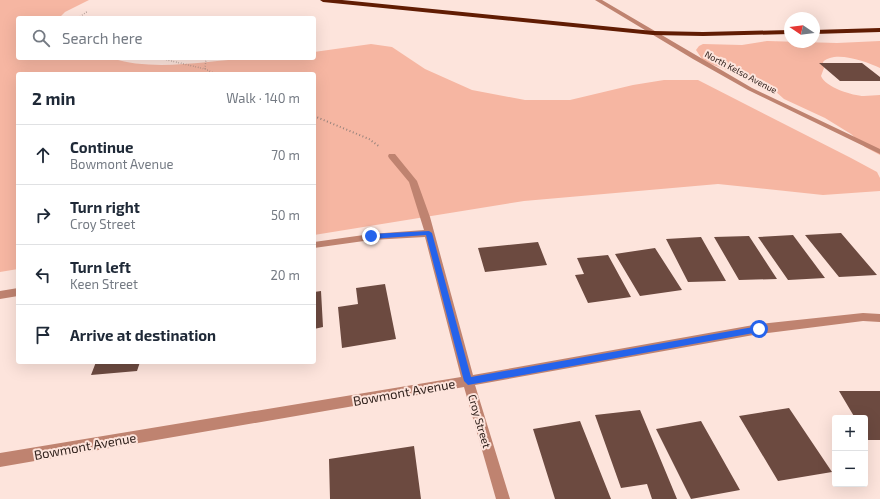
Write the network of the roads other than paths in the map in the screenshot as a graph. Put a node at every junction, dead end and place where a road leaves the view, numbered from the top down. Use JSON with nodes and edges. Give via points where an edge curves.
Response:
{"nodes":[{"id":1,"x":323,"y":0,"type":"edge"},
{"id":2,"x":598,"y":0,"type":"edge"},
{"id":3,"x":880,"y":30,"type":"edge"},
{"id":4,"x":784,"y":32,"type":"edge"},
{"id":5,"x":820,"y":32,"type":"edge"},
{"id":6,"x":653,"y":33,"type":"junction"},
{"id":7,"x":880,"y":152,"type":"edge"},
{"id":8,"x":392,"y":156,"type":"road end"},
{"id":9,"x":429,"y":233,"type":"junction"},
{"id":10,"x":316,"y":245,"type":"edge"},
{"id":11,"x":16,"y":292,"type":"edge"},
{"id":12,"x":0,"y":295,"type":"edge"},
{"id":13,"x":880,"y":318,"type":"edge"},
{"id":14,"x":468,"y":381,"type":"junction"},
{"id":15,"x":0,"y":460,"type":"edge"},
{"id":16,"x":503,"y":499,"type":"edge"}],
"edges":[{"from":1,"to":6,"type":"highway"},
{"from":2,"to":6,"type":"street","name":"North Kelso Avenue"},
{"from":3,"to":5,"type":"highway"},
{"from":4,"to":6,"type":"highway"},
{"from":6,"to":7,"type":"street","name":"North Kelso Avenue","via":[[750,89]]},
{"from":8,"to":9,"type":"street","name":"Croy Street","via":[[413,181]]},
{"from":9,"to":10,"type":"street","via":[[371,236]]},
{"from":9,"to":14,"type":"street","name":"Croy Street"},
{"from":11,"to":12,"type":"street"},
{"from":13,"to":14,"type":"street","name":"Bowmont Avenue","via":[[863,317],[759,329]]},
{"from":14,"to":15,"type":"street","name":"Bowmont Avenue"},
{"from":14,"to":16,"type":"street","name":"Croy Street"}]}
